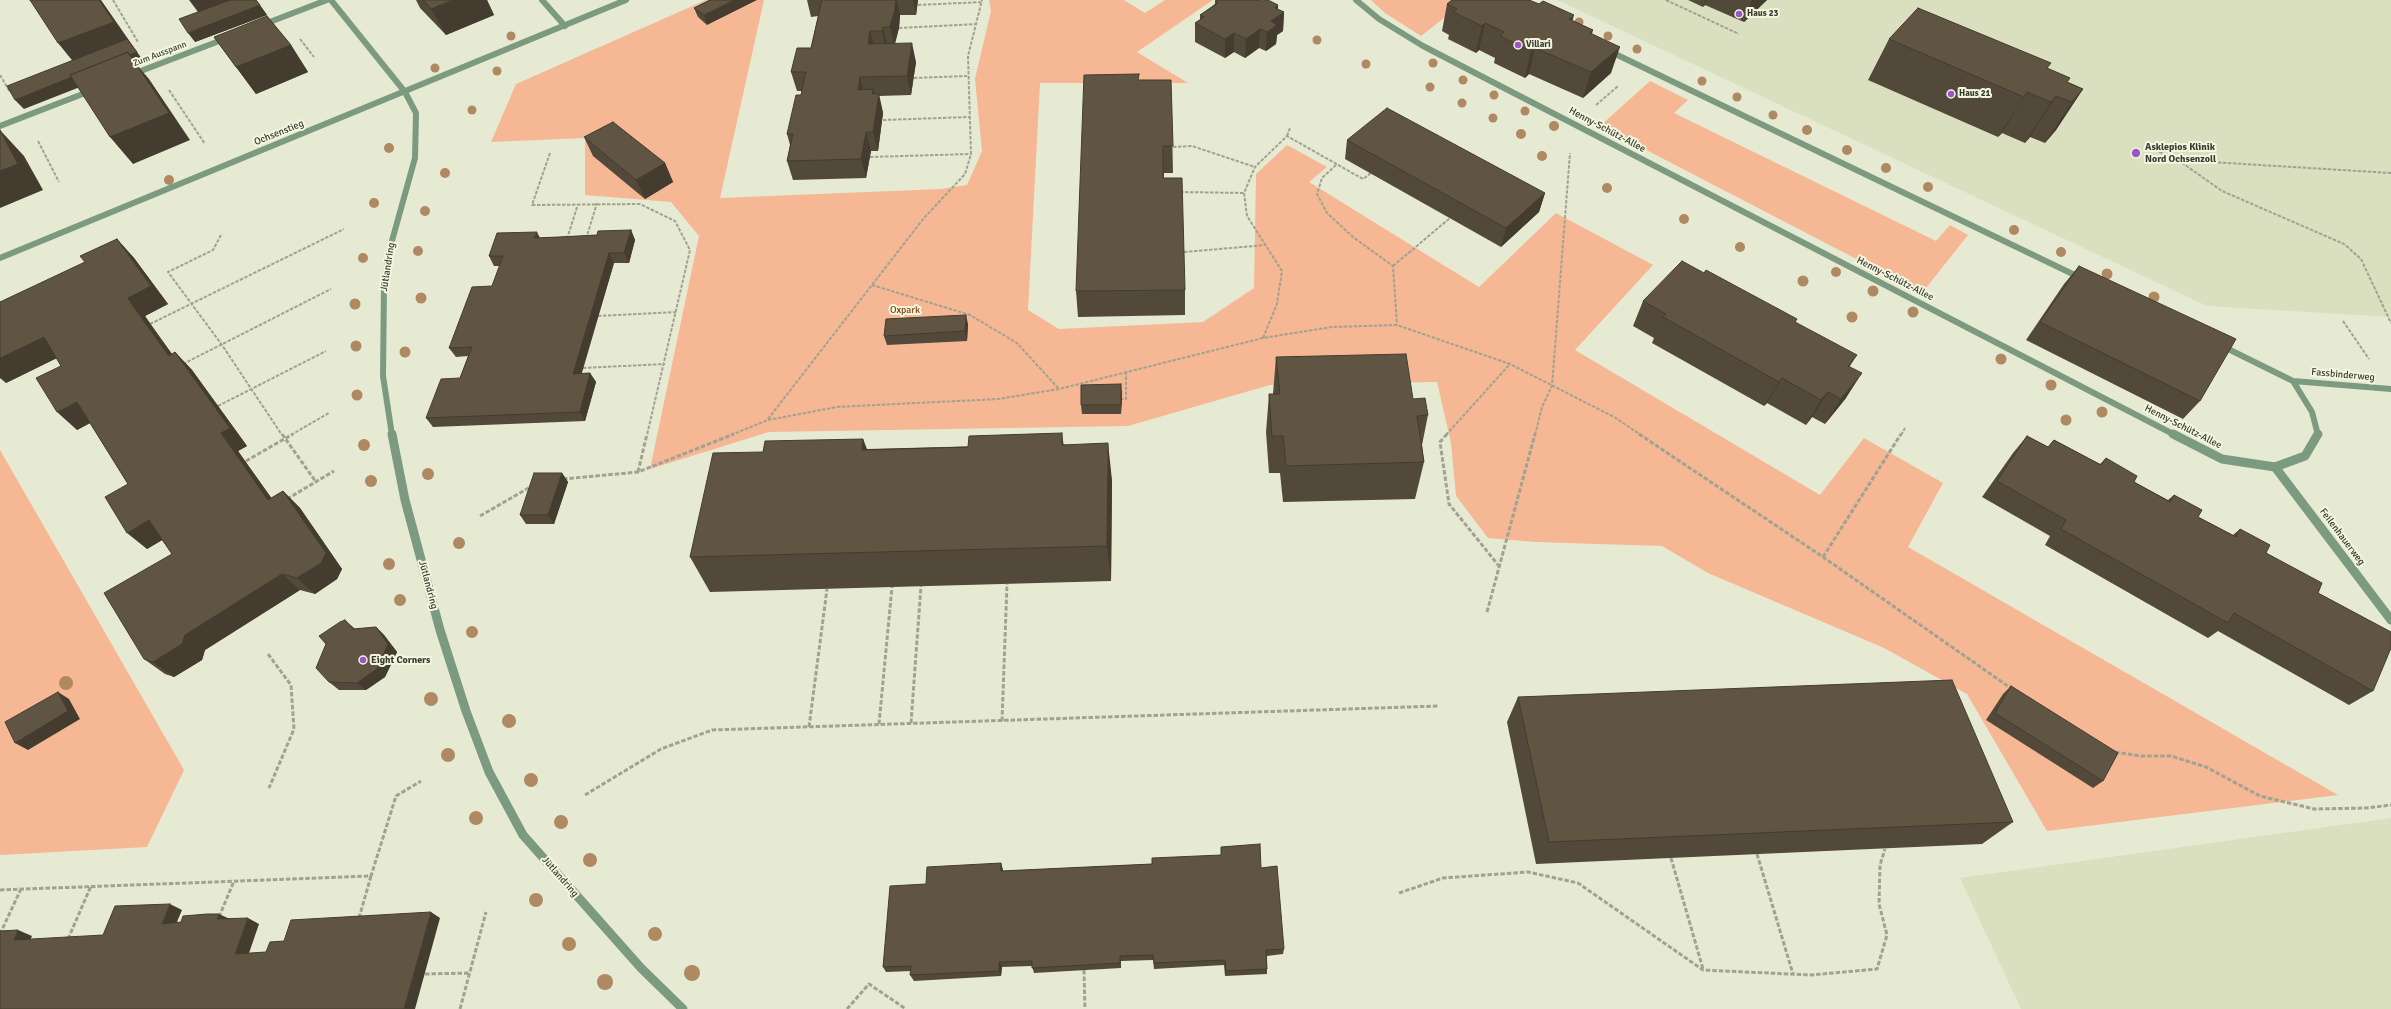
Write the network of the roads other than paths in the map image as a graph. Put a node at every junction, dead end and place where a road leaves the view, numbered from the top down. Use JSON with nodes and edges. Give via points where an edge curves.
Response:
{"nodes":[{"id":1,"x":327,"y":0,"type":"edge"},
{"id":2,"x":331,"y":0,"type":"edge"},
{"id":3,"x":542,"y":0,"type":"edge"},
{"id":4,"x":626,"y":0,"type":"edge"},
{"id":5,"x":1356,"y":0,"type":"edge"},
{"id":6,"x":565,"y":26,"type":"junction"},
{"id":7,"x":253,"y":28,"type":"edge"},
{"id":8,"x":232,"y":37,"type":"edge"},
{"id":9,"x":1599,"y":46,"type":"edge"},
{"id":10,"x":124,"y":78,"type":"edge"},
{"id":11,"x":103,"y":86,"type":"edge"},
{"id":12,"x":405,"y":92,"type":"junction"},
{"id":13,"x":0,"y":126,"type":"edge"},
{"id":14,"x":0,"y":258,"type":"edge"},
{"id":15,"x":2088,"y":282,"type":"edge"},
{"id":16,"x":2215,"y":343,"type":"edge"},
{"id":17,"x":2293,"y":381,"type":"junction"},
{"id":18,"x":2390,"y":389,"type":"edge"},
{"id":19,"x":2275,"y":467,"type":"junction"},
{"id":20,"x":2391,"y":620,"type":"edge"},
{"id":21,"x":683,"y":1009,"type":"edge"}],
"edges":[{"from":1,"to":7,"type":"street"},
{"from":2,"to":12,"type":"street"},
{"from":3,"to":6,"type":"street"},
{"from":4,"to":6,"type":"street","name":"Ochsenstieg"},
{"from":5,"to":19,"type":"street","name":"Henny-Schütz-Allee","via":[[1379,19],[1423,46],[2222,459]]},
{"from":6,"to":12,"type":"street","name":"Ochsenstieg"},
{"from":8,"to":10,"type":"street","name":"Zum Ausspann"},
{"from":9,"to":15,"type":"street"},
{"from":11,"to":13,"type":"street"},
{"from":12,"to":14,"type":"street","name":"Ochsenstieg"},
{"from":12,"to":21,"type":"street","name":"Jütlandring","via":[[416,113],[417,140],[415,158],[390,248],[384,285],[383,376],[405,500],[440,630],[489,772],[523,835],[641,968]]},
{"from":16,"to":17,"type":"street"},
{"from":17,"to":18,"type":"street","name":"Fassbinderweg"},
{"from":17,"to":19,"type":"street","name":"Henny-Schütz-Allee","via":[[2312,412],[2318,435],[2305,456]]},
{"from":19,"to":20,"type":"street","name":"Feilenhauerweg"}]}
